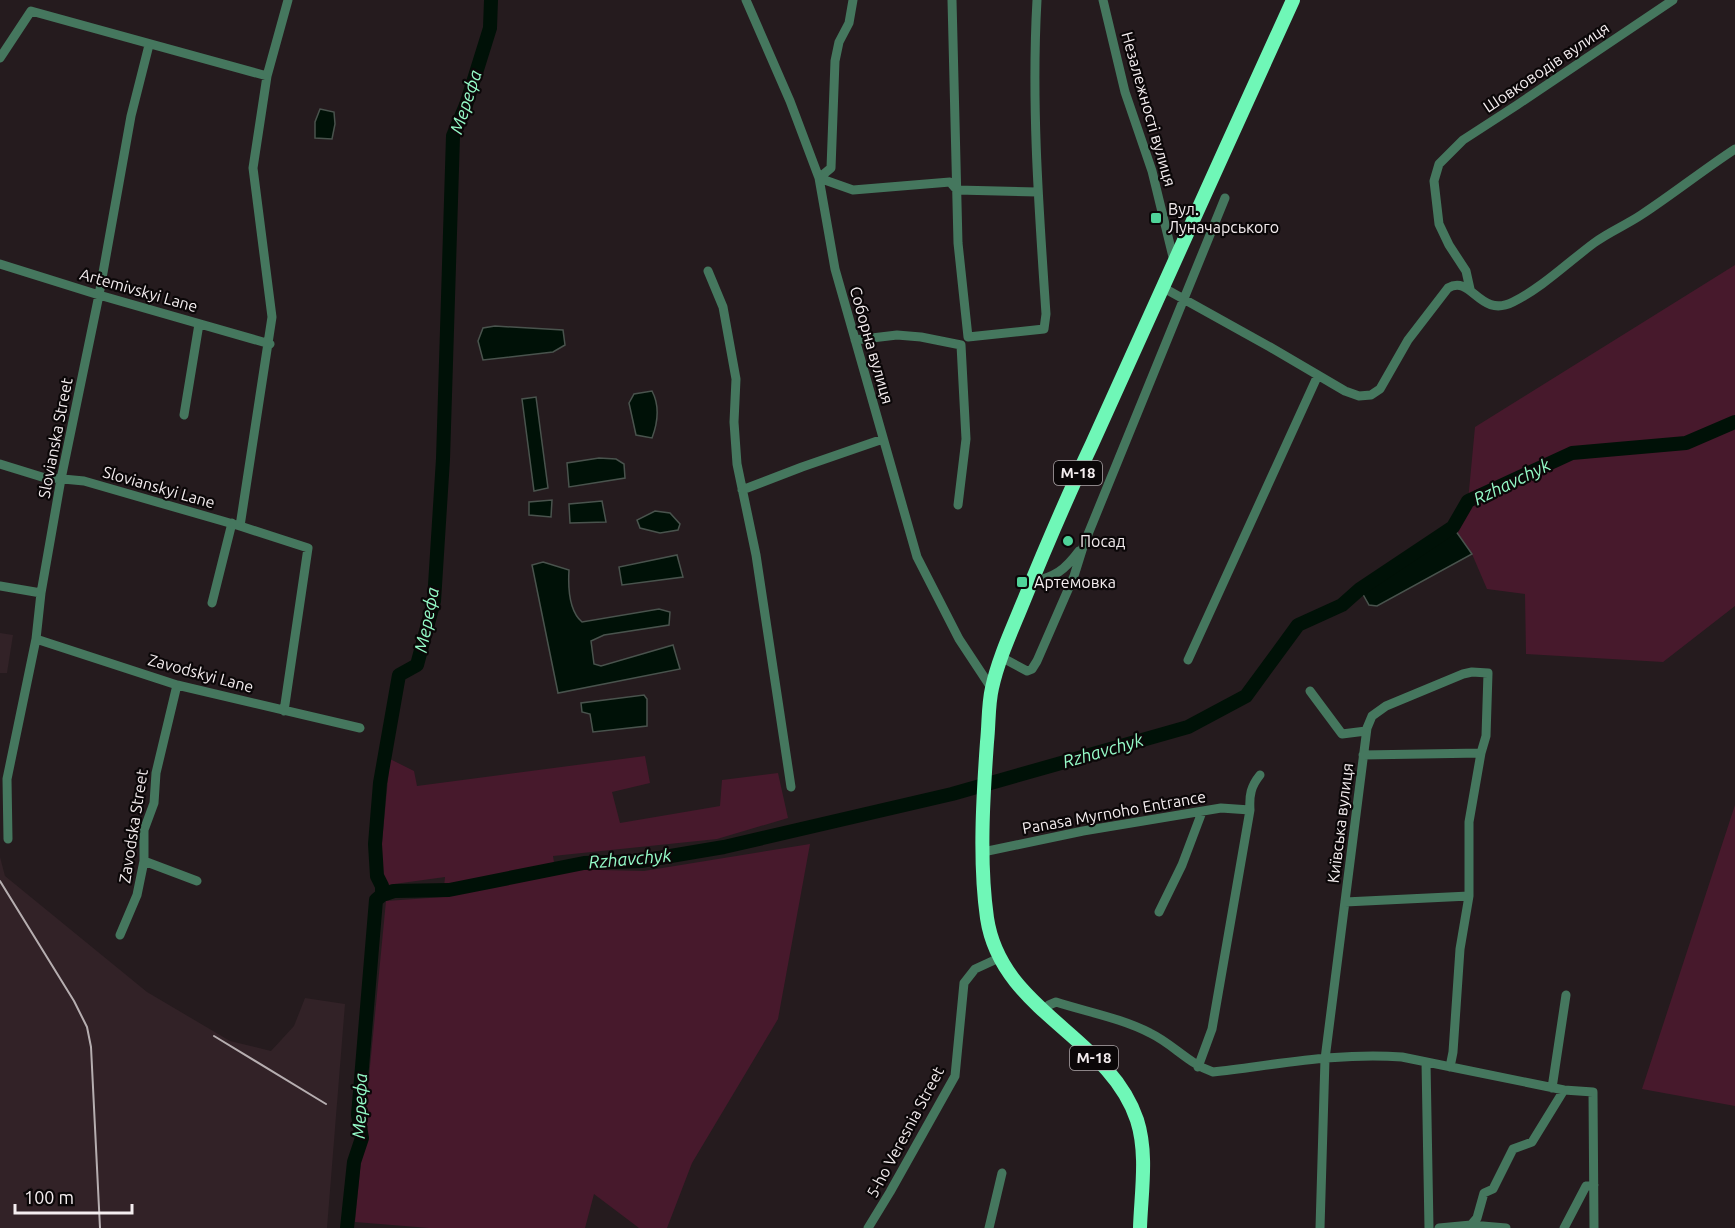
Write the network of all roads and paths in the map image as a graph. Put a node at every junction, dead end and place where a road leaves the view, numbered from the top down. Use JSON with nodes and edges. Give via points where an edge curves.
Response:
{"nodes":[{"id":1,"x":288,"y":0,"type":"edge"},
{"id":2,"x":746,"y":0,"type":"edge"},
{"id":3,"x":853,"y":0,"type":"edge"},
{"id":4,"x":952,"y":0,"type":"edge"},
{"id":5,"x":1037,"y":0,"type":"edge"},
{"id":6,"x":1103,"y":0,"type":"edge"},
{"id":7,"x":1293,"y":0,"type":"edge"},
{"id":8,"x":1673,"y":0,"type":"edge"},
{"id":9,"x":149,"y":45,"type":"junction"},
{"id":10,"x":0,"y":58,"type":"edge"},
{"id":11,"x":267,"y":76,"type":"junction"},
{"id":12,"x":1735,"y":149,"type":"edge"},
{"id":13,"x":819,"y":178,"type":"junction"},
{"id":14,"x":957,"y":190,"type":"junction"},
{"id":15,"x":1037,"y":192,"type":"junction"},
{"id":16,"x":1225,"y":198,"type":"dead end"},
{"id":17,"x":1174,"y":261,"type":"junction"},
{"id":18,"x":0,"y":264,"type":"edge"},
{"id":19,"x":708,"y":271,"type":"dead end"},
{"id":20,"x":1466,"y":271,"type":"junction"},
{"id":21,"x":1456,"y":285,"type":"junction"},
{"id":22,"x":1162,"y":287,"type":"junction"},
{"id":23,"x":1470,"y":289,"type":"junction"},
{"id":24,"x":99,"y":295,"type":"junction"},
{"id":25,"x":1183,"y":300,"type":"junction"},
{"id":26,"x":200,"y":324,"type":"junction"},
{"id":27,"x":968,"y":337,"type":"junction"},
{"id":28,"x":855,"y":340,"type":"junction"},
{"id":29,"x":270,"y":344,"type":"junction"},
{"id":30,"x":961,"y":345,"type":"junction"},
{"id":31,"x":1318,"y":375,"type":"junction"},
{"id":32,"x":184,"y":415,"type":"dead end"},
{"id":33,"x":883,"y":439,"type":"junction"},
{"id":34,"x":0,"y":464,"type":"edge"},
{"id":35,"x":62,"y":479,"type":"junction"},
{"id":36,"x":742,"y":490,"type":"junction"},
{"id":37,"x":958,"y":505,"type":"dead end"},
{"id":38,"x":236,"y":524,"type":"junction"},
{"id":39,"x":1084,"y":544,"type":"junction"},
{"id":40,"x":1031,"y":583,"type":"junction"},
{"id":41,"x":0,"y":586,"type":"edge"},
{"id":42,"x":41,"y":593,"type":"junction"},
{"id":43,"x":212,"y":603,"type":"dead end"},
{"id":44,"x":36,"y":639,"type":"junction"},
{"id":45,"x":1001,"y":657,"type":"junction"},
{"id":46,"x":1188,"y":660,"type":"dead end"},
{"id":47,"x":177,"y":685,"type":"junction"},
{"id":48,"x":992,"y":689,"type":"junction"},
{"id":49,"x":1310,"y":691,"type":"dead end"},
{"id":50,"x":284,"y":711,"type":"junction"},
{"id":51,"x":360,"y":728,"type":"dead end"},
{"id":52,"x":1366,"y":731,"type":"junction"},
{"id":53,"x":1481,"y":753,"type":"junction"},
{"id":54,"x":1363,"y":755,"type":"junction"},
{"id":55,"x":1260,"y":775,"type":"dead end"},
{"id":56,"x":791,"y":787,"type":"dead end"},
{"id":57,"x":1250,"y":810,"type":"junction"},
{"id":58,"x":1202,"y":812,"type":"junction"},
{"id":59,"x":8,"y":839,"type":"dead end"},
{"id":60,"x":983,"y":852,"type":"junction"},
{"id":61,"x":144,"y":861,"type":"junction"},
{"id":62,"x":197,"y":880,"type":"dead end"},
{"id":63,"x":1469,"y":896,"type":"junction"},
{"id":64,"x":1345,"y":902,"type":"junction"},
{"id":65,"x":1160,"y":912,"type":"dead end"},
{"id":66,"x":120,"y":935,"type":"dead end"},
{"id":67,"x":999,"y":957,"type":"junction"},
{"id":68,"x":1566,"y":995,"type":"dead end"},
{"id":69,"x":1042,"y":1011,"type":"junction"},
{"id":70,"x":1325,"y":1059,"type":"junction"},
{"id":71,"x":1426,"y":1062,"type":"junction"},
{"id":72,"x":1198,"y":1067,"type":"junction"},
{"id":73,"x":1450,"y":1067,"type":"junction"},
{"id":74,"x":1552,"y":1088,"type":"junction"},
{"id":75,"x":1564,"y":1090,"type":"junction"},
{"id":76,"x":1002,"y":1173,"type":"dead end"},
{"id":77,"x":1594,"y":1185,"type":"junction"},
{"id":78,"x":1471,"y":1225,"type":"junction"},
{"id":79,"x":868,"y":1228,"type":"edge"},
{"id":80,"x":989,"y":1228,"type":"edge"},
{"id":81,"x":1140,"y":1228,"type":"edge"},
{"id":82,"x":1320,"y":1228,"type":"edge"},
{"id":83,"x":1429,"y":1228,"type":"edge"},
{"id":84,"x":1439,"y":1228,"type":"edge"},
{"id":85,"x":1506,"y":1228,"type":"edge"},
{"id":86,"x":1564,"y":1228,"type":"edge"},
{"id":87,"x":1594,"y":1228,"type":"edge"}],
"edges":[{"from":1,"to":11,"type":"street"},
{"from":2,"to":13,"type":"street","name":"Соборна вулиця"},
{"from":3,"to":13,"type":"street","via":[[835,61],[831,168]]},
{"from":4,"to":14,"type":"street"},
{"from":5,"to":15,"type":"street"},
{"from":6,"to":17,"type":"street","name":"Незалежності вулиця"},
{"from":7,"to":17,"type":"highway","number":"М-18"},
{"from":8,"to":20,"type":"street","name":"Шовководів вулиця","via":[[1462,140],[1439,164],[1434,181],[1439,224]]},
{"from":9,"to":10,"type":"street","via":[[31,11]]},
{"from":9,"to":11,"type":"street"},
{"from":9,"to":24,"type":"street","name":"Slovianska Street","via":[[131,116]]},
{"from":11,"to":29,"type":"street","via":[[253,168],[272,317]]},
{"from":12,"to":23,"type":"street","via":[[1513,302],[1489,304]]},
{"from":13,"to":14,"type":"street","via":[[853,190],[950,182]]},
{"from":13,"to":28,"type":"street","name":"Соборна вулиця","via":[[835,269]]},
{"from":14,"to":15,"type":"street"},
{"from":14,"to":27,"type":"street","via":[[957,243]]},
{"from":15,"to":27,"type":"street","via":[[1044,329]]},
{"from":16,"to":25,"type":"street"},
{"from":17,"to":22,"type":"highway","number":"М-18"},
{"from":18,"to":24,"type":"street","name":"Artemivskyi Lane"},
{"from":19,"to":36,"type":"street","via":[[723,307],[736,379],[734,423]]},
{"from":20,"to":21,"type":"street"},
{"from":20,"to":23,"type":"street"},
{"from":21,"to":23,"type":"street"},
{"from":21,"to":31,"type":"street","via":[[1444,292],[1408,340],[1380,389],[1371,395],[1345,391]]},
{"from":22,"to":25,"type":"street"},
{"from":22,"to":40,"type":"highway","number":"М-18"},
{"from":24,"to":26,"type":"street","name":"Artemivskyi Lane"},
{"from":24,"to":35,"type":"street","name":"Slovianska Street"},
{"from":25,"to":31,"type":"street"},
{"from":25,"to":39,"type":"street"},
{"from":26,"to":29,"type":"street","name":"Artemivskyi Lane"},
{"from":26,"to":32,"type":"street"},
{"from":27,"to":30,"type":"street"},
{"from":28,"to":30,"type":"street","via":[[897,335]]},
{"from":28,"to":33,"type":"street","name":"Соборна вулиця"},
{"from":29,"to":38,"type":"street"},
{"from":30,"to":37,"type":"street","via":[[966,439]]},
{"from":31,"to":46,"type":"street"},
{"from":33,"to":36,"type":"street"},
{"from":33,"to":48,"type":"street","name":"Соборна вулиця","via":[[917,556],[958,639]]},
{"from":34,"to":35,"type":"street","name":"Slovianskyi Lane"},
{"from":35,"to":38,"type":"street","name":"Slovianskyi Lane","via":[[84,481]]},
{"from":35,"to":42,"type":"street","name":"Slovianska Street"},
{"from":36,"to":56,"type":"street","via":[[756,555]]},
{"from":38,"to":43,"type":"street"},
{"from":38,"to":50,"type":"street","name":"Slovianskyi Lane","via":[[308,548]]},
{"from":39,"to":40,"type":"street","via":[[1066,568]]},
{"from":39,"to":45,"type":"street","via":[[1074,576],[1032,669],[1027,671]]},
{"from":40,"to":45,"type":"highway","number":"М-18"},
{"from":41,"to":42,"type":"street"},
{"from":42,"to":44,"type":"street","name":"Slovianska Street"},
{"from":44,"to":47,"type":"street","name":"Zavodskyi Lane"},
{"from":44,"to":59,"type":"street","name":"Slovianska Street","via":[[7,779]]},
{"from":45,"to":48,"type":"highway","number":"М-18"},
{"from":47,"to":50,"type":"street","name":"Zavodskyi Lane"},
{"from":47,"to":61,"type":"street","name":"Zavodska Street","via":[[156,773],[154,803],[144,830]]},
{"from":48,"to":60,"type":"highway","number":"М-18"},
{"from":49,"to":52,"type":"street","via":[[1342,734]]},
{"from":50,"to":51,"type":"street","name":"Zavodskyi Lane"},
{"from":52,"to":53,"type":"street","name":"Київська вулиця","via":[[1372,716],[1386,706],[1462,674],[1488,673],[1486,736]]},
{"from":52,"to":54,"type":"street","name":"Київська вулиця"},
{"from":53,"to":54,"type":"street"},
{"from":53,"to":63,"type":"street","via":[[1469,822]]},
{"from":54,"to":64,"type":"street","name":"Київська вулиця"},
{"from":55,"to":57,"type":"street","via":[[1253,783]]},
{"from":57,"to":58,"type":"street","name":"Panasa Myrnoho Entrance","via":[[1221,808]]},
{"from":57,"to":72,"type":"street","via":[[1212,1029]]},
{"from":58,"to":60,"type":"street","name":"Panasa Myrnoho Entrance"},
{"from":58,"to":65,"type":"street"},
{"from":60,"to":67,"type":"highway","number":"М-18","via":[[987,920]]},
{"from":61,"to":62,"type":"street"},
{"from":61,"to":66,"type":"street","name":"Zavodska Street","via":[[137,895]]},
{"from":63,"to":64,"type":"street"},
{"from":63,"to":73,"type":"street","via":[[1460,949]]},
{"from":64,"to":70,"type":"street","name":"Київська вулиця"},
{"from":67,"to":69,"type":"highway","number":"М-18","via":[[1015,982]]},
{"from":67,"to":79,"type":"street","name":"5-ho Veresnia Street","via":[[975,969],[964,982],[955,1076]]},
{"from":68,"to":74,"type":"street"},
{"from":69,"to":72,"type":"street","via":[[1056,1002],[1127,1023],[1168,1043]]},
{"from":69,"to":81,"type":"highway","number":"М-18","via":[[1101,1064],[1130,1102],[1141,1140]]},
{"from":70,"to":71,"type":"street","via":[[1377,1055]]},
{"from":70,"to":72,"type":"street","via":[[1213,1072]]},
{"from":70,"to":82,"type":"street","name":"Київська вулиця"},
{"from":71,"to":73,"type":"street"},
{"from":71,"to":83,"type":"street"},
{"from":73,"to":74,"type":"street"},
{"from":74,"to":75,"type":"street"},
{"from":75,"to":77,"type":"street","via":[[1593,1092]]},
{"from":75,"to":78,"type":"street","via":[[1532,1142],[1513,1149],[1493,1189],[1484,1193]]},
{"from":76,"to":80,"type":"street"},
{"from":77,"to":86,"type":"street","via":[[1586,1186]]},
{"from":77,"to":87,"type":"street"},
{"from":78,"to":84,"type":"street"},
{"from":78,"to":85,"type":"street"}]}
